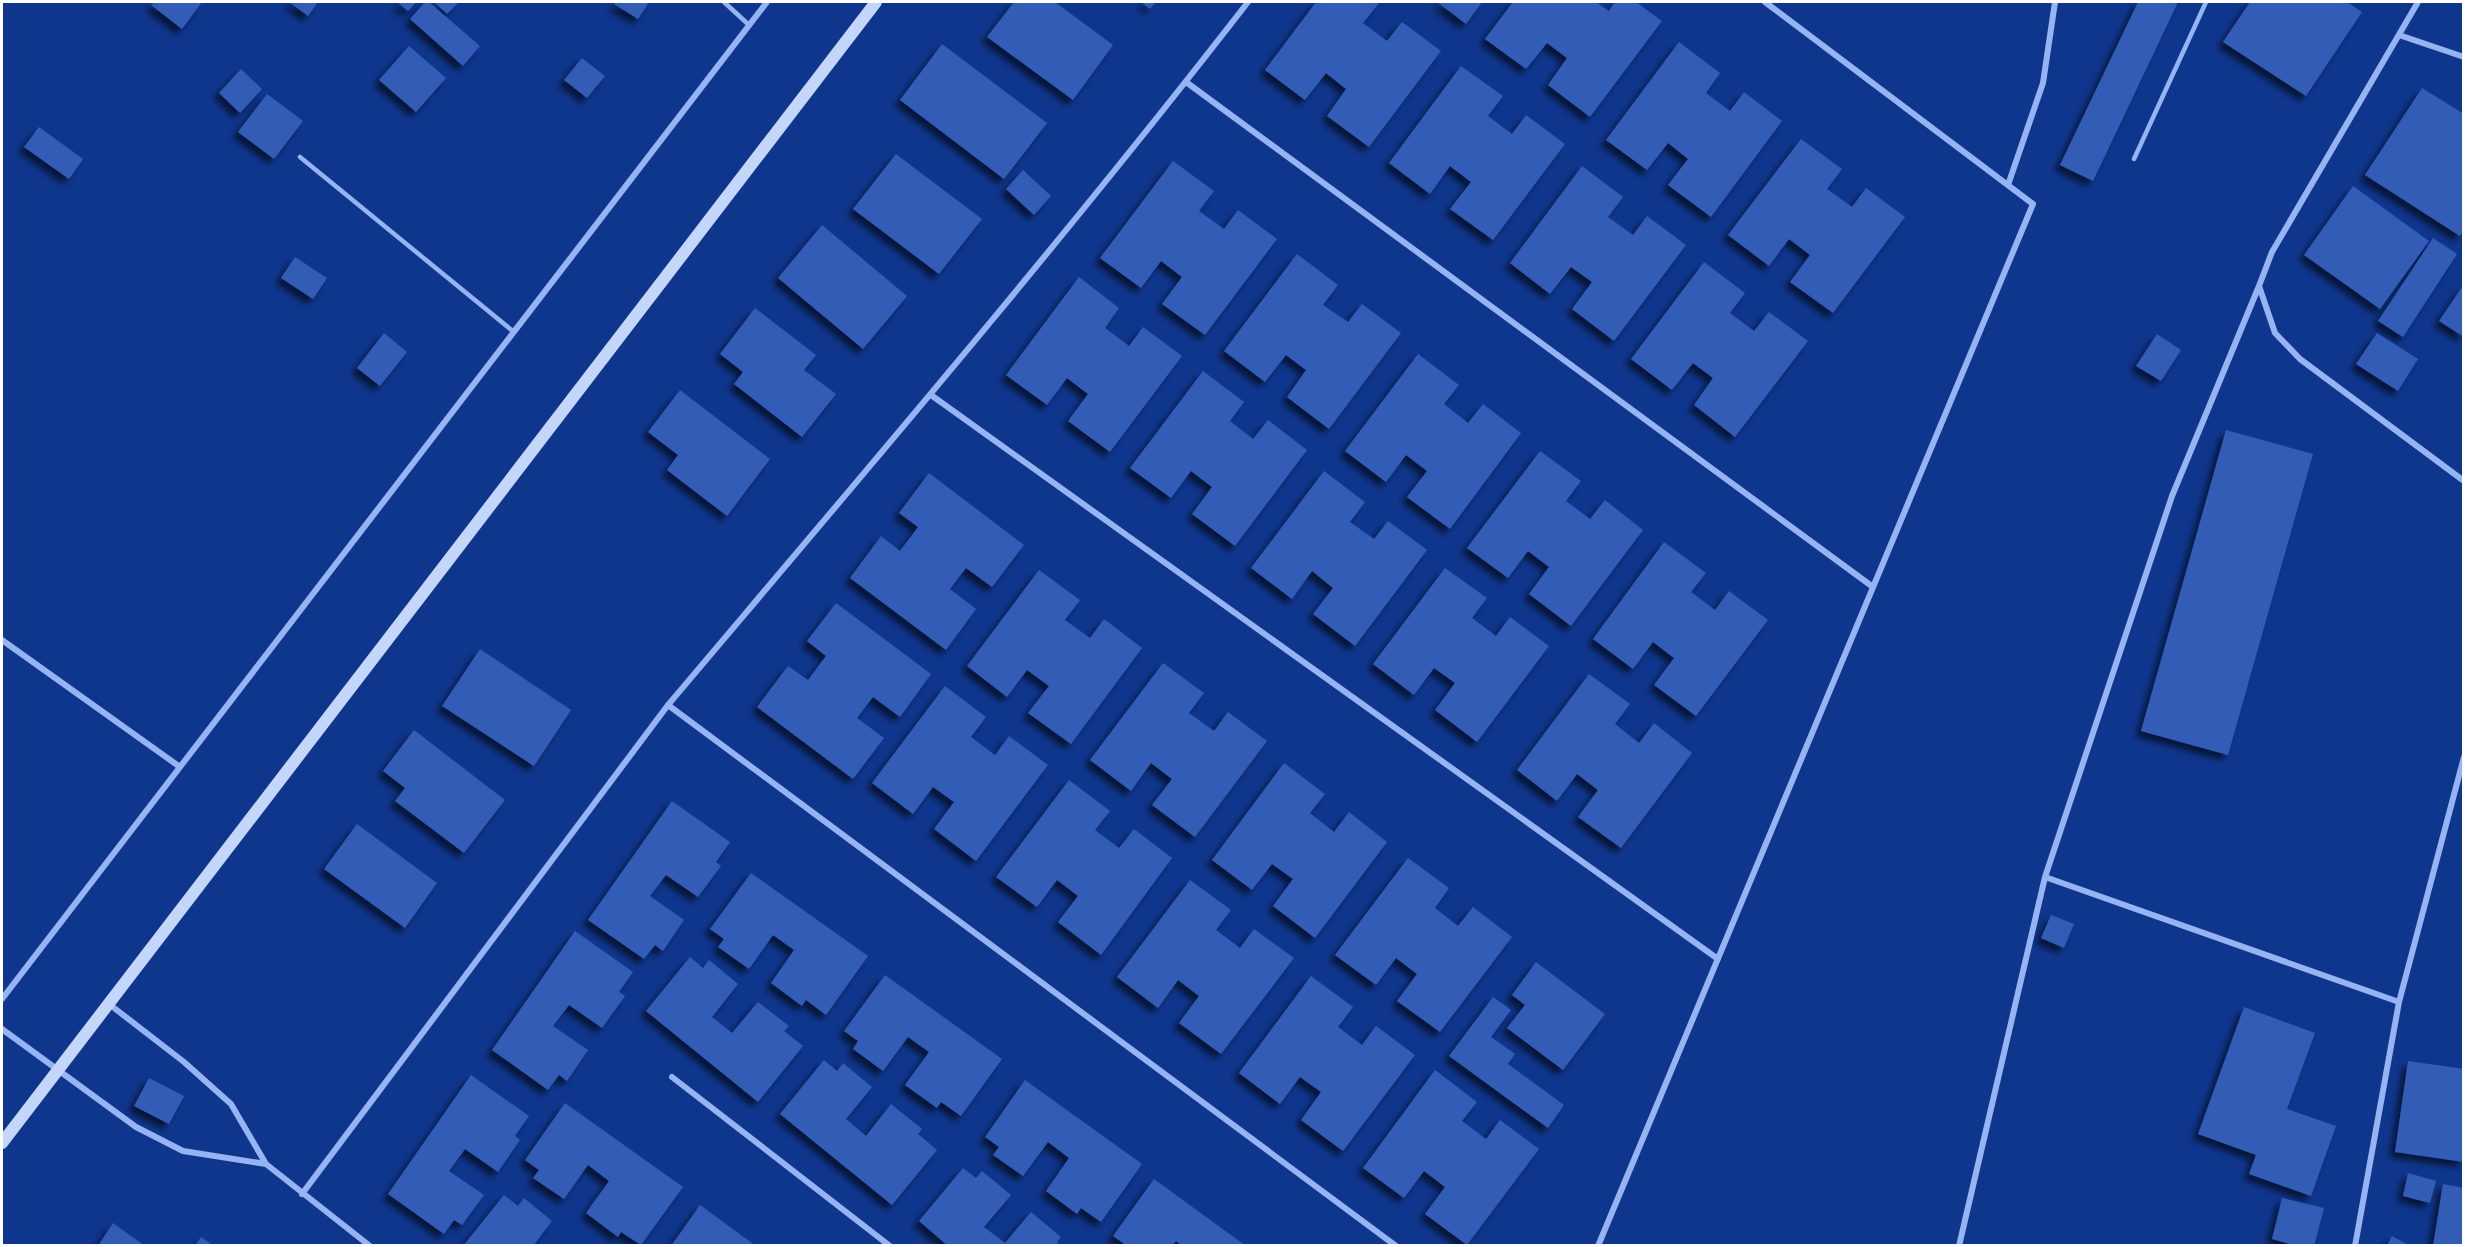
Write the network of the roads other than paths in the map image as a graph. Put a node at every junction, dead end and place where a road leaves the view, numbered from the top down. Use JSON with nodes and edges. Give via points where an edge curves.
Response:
{"nodes":[{"id":1,"x":724,"y":2,"type":"edge"},
{"id":2,"x":767,"y":2,"type":"edge"},
{"id":3,"x":876,"y":2,"type":"edge"},
{"id":4,"x":1248,"y":2,"type":"edge"},
{"id":5,"x":1766,"y":2,"type":"edge"},
{"id":6,"x":2055,"y":2,"type":"edge"},
{"id":7,"x":2206,"y":2,"type":"edge"},
{"id":8,"x":2418,"y":2,"type":"edge"},
{"id":9,"x":749,"y":25,"type":"junction"},
{"id":10,"x":2400,"y":35,"type":"junction"},
{"id":11,"x":2463,"y":57,"type":"edge"},
{"id":12,"x":1186,"y":82,"type":"junction"},
{"id":13,"x":300,"y":157,"type":"dead end"},
{"id":14,"x":2134,"y":159,"type":"dead end"},
{"id":15,"x":2008,"y":185,"type":"junction"},
{"id":16,"x":2259,"y":286,"type":"junction"},
{"id":17,"x":514,"y":333,"type":"junction"},
{"id":18,"x":930,"y":395,"type":"junction"},
{"id":19,"x":2463,"y":481,"type":"edge"},
{"id":20,"x":1873,"y":587,"type":"junction"},
{"id":21,"x":2,"y":640,"type":"edge"},
{"id":22,"x":668,"y":705,"type":"junction"},
{"id":23,"x":2463,"y":757,"type":"edge"},
{"id":24,"x":180,"y":767,"type":"junction"},
{"id":25,"x":2045,"y":877,"type":"junction"},
{"id":26,"x":1718,"y":959,"type":"junction"},
{"id":27,"x":2,"y":999,"type":"edge"},
{"id":28,"x":2399,"y":1002,"type":"junction"},
{"id":29,"x":109,"y":1004,"type":"junction"},
{"id":30,"x":2,"y":1029,"type":"edge"},
{"id":31,"x":57,"y":1071,"type":"junction"},
{"id":32,"x":672,"y":1077,"type":"dead end"},
{"id":33,"x":2,"y":1143,"type":"edge"},
{"id":34,"x":266,"y":1164,"type":"junction"},
{"id":35,"x":302,"y":1194,"type":"junction"},
{"id":36,"x":370,"y":1245,"type":"edge"},
{"id":37,"x":890,"y":1245,"type":"edge"},
{"id":38,"x":1396,"y":1245,"type":"edge"},
{"id":39,"x":1598,"y":1245,"type":"edge"},
{"id":40,"x":1959,"y":1245,"type":"edge"},
{"id":41,"x":2355,"y":1245,"type":"edge"}],
"edges":[{"from":1,"to":9,"type":"lane"},
{"from":2,"to":9,"type":"street"},
{"from":3,"to":29,"type":"main road"},
{"from":4,"to":12,"type":"street"},
{"from":5,"to":15,"type":"street"},
{"from":6,"to":15,"type":"street","via":[[2043,83]]},
{"from":7,"to":14,"type":"lane"},
{"from":8,"to":10,"type":"street"},
{"from":9,"to":17,"type":"street"},
{"from":10,"to":11,"type":"street"},
{"from":10,"to":16,"type":"street","via":[[2272,252]]},
{"from":12,"to":18,"type":"street"},
{"from":12,"to":20,"type":"street"},
{"from":13,"to":17,"type":"lane"},
{"from":15,"to":20,"type":"street","via":[[2034,204]]},
{"from":16,"to":19,"type":"street","via":[[2275,333],[2300,359]]},
{"from":16,"to":25,"type":"street","via":[[2172,496]]},
{"from":17,"to":24,"type":"street"},
{"from":18,"to":22,"type":"street"},
{"from":18,"to":26,"type":"street"},
{"from":20,"to":26,"type":"street"},
{"from":21,"to":24,"type":"street"},
{"from":22,"to":35,"type":"street"},
{"from":22,"to":38,"type":"street"},
{"from":23,"to":28,"type":"street"},
{"from":24,"to":27,"type":"street"},
{"from":25,"to":28,"type":"street"},
{"from":25,"to":40,"type":"street"},
{"from":26,"to":39,"type":"street"},
{"from":28,"to":41,"type":"street"},
{"from":29,"to":31,"type":"main road"},
{"from":29,"to":34,"type":"street","via":[[231,1104]]},
{"from":30,"to":31,"type":"street"},
{"from":31,"to":33,"type":"main road"},
{"from":31,"to":34,"type":"street","via":[[136,1127],[183,1151]]},
{"from":32,"to":37,"type":"street"},
{"from":34,"to":35,"type":"street"},
{"from":35,"to":36,"type":"street"}]}
